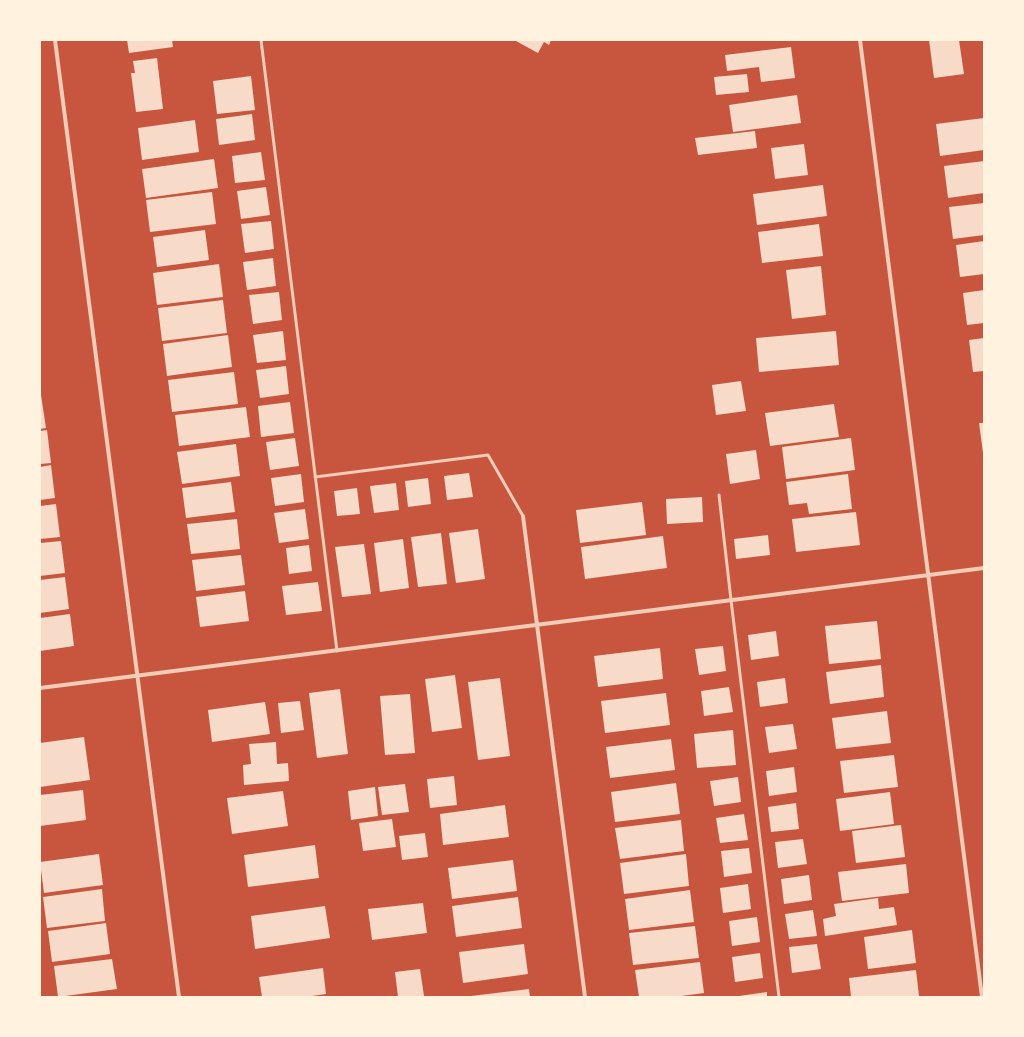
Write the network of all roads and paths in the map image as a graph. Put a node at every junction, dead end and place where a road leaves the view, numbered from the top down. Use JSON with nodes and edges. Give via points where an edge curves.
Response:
{"nodes":[{"id":1,"x":55,"y":40,"type":"edge"},
{"id":2,"x":260,"y":40,"type":"edge"},
{"id":3,"x":860,"y":40,"type":"edge"},
{"id":4,"x":315,"y":476,"type":"junction"},
{"id":5,"x":719,"y":495,"type":"dead end"},
{"id":6,"x":523,"y":516,"type":"joint"},
{"id":7,"x":984,"y":568,"type":"edge"},
{"id":8,"x":928,"y":575,"type":"junction"},
{"id":9,"x":731,"y":600,"type":"junction"},
{"id":10,"x":537,"y":625,"type":"junction"},
{"id":11,"x":337,"y":650,"type":"junction"},
{"id":12,"x":137,"y":676,"type":"junction"},
{"id":13,"x":40,"y":688,"type":"edge"},
{"id":14,"x":179,"y":997,"type":"edge"},
{"id":15,"x":585,"y":997,"type":"edge"},
{"id":16,"x":779,"y":997,"type":"edge"},
{"id":17,"x":982,"y":997,"type":"edge"}],
"edges":[{"from":1,"to":12,"type":"street"},
{"from":2,"to":4,"type":"lane"},
{"from":3,"to":8,"type":"street"},
{"from":4,"to":6,"type":"lane","via":[[488,455]]},
{"from":4,"to":11,"type":"lane"},
{"from":5,"to":9,"type":"lane"},
{"from":6,"to":10,"type":"street"},
{"from":7,"to":8,"type":"street"},
{"from":8,"to":9,"type":"street"},
{"from":8,"to":17,"type":"street"},
{"from":9,"to":10,"type":"street"},
{"from":9,"to":16,"type":"lane"},
{"from":10,"to":11,"type":"street"},
{"from":10,"to":15,"type":"street"},
{"from":11,"to":12,"type":"street"},
{"from":12,"to":13,"type":"street"},
{"from":12,"to":14,"type":"street"}]}
